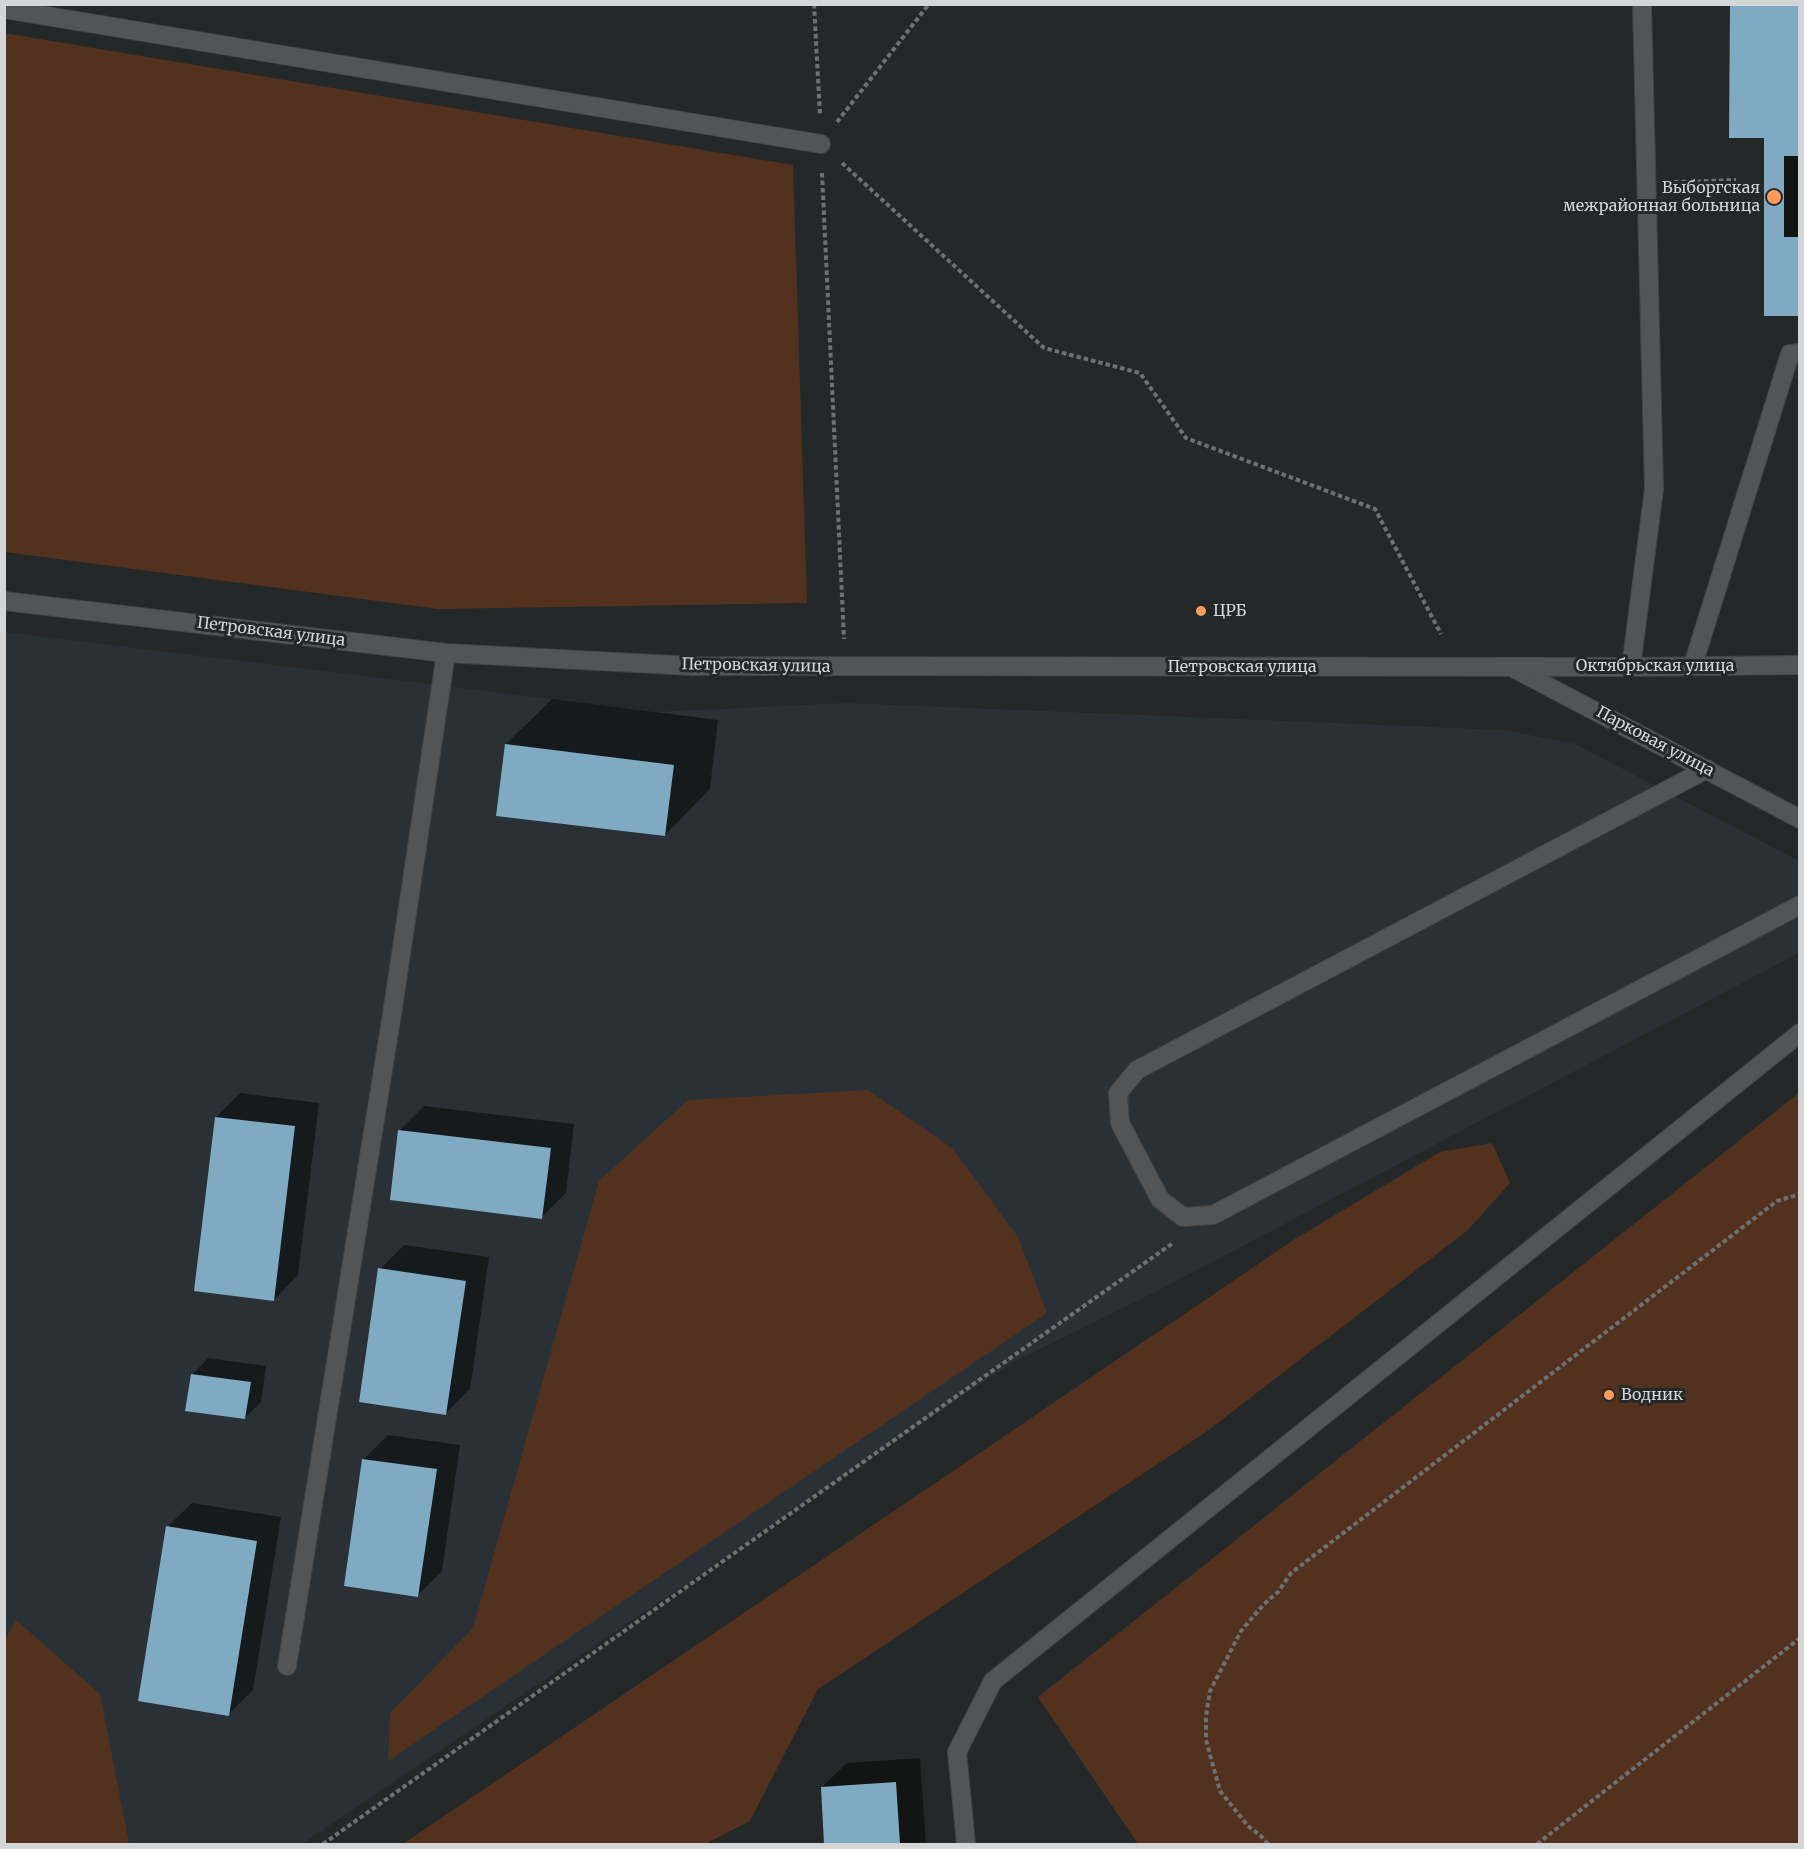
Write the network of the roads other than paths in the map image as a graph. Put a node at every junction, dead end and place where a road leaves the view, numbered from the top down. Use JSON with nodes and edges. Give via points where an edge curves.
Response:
{"nodes":[{"id":1,"x":1642,"y":4,"type":"edge"},
{"id":2,"x":4,"y":9,"type":"edge"},
{"id":3,"x":821,"y":144,"type":"road end"},
{"id":4,"x":1800,"y":353,"type":"edge"},
{"id":5,"x":4,"y":601,"type":"edge"},
{"id":6,"x":446,"y":653,"type":"junction"},
{"id":7,"x":1693,"y":665,"type":"junction"},
{"id":8,"x":1511,"y":666,"type":"junction"},
{"id":9,"x":1800,"y":666,"type":"edge"},
{"id":10,"x":1631,"y":667,"type":"junction"},
{"id":11,"x":1707,"y":769,"type":"junction"},
{"id":12,"x":1800,"y":819,"type":"edge"},
{"id":13,"x":1800,"y":905,"type":"edge"},
{"id":14,"x":1800,"y":1033,"type":"edge"},
{"id":15,"x":287,"y":1666,"type":"dead end"},
{"id":16,"x":966,"y":1845,"type":"edge"}],
"edges":[{"from":1,"to":10,"type":"street","via":[[1654,489]]},
{"from":2,"to":3,"type":"street"},
{"from":4,"to":7,"type":"street","via":[[1790,354]]},
{"from":5,"to":6,"type":"street","name":"Петровская улица"},
{"from":6,"to":8,"type":"street","name":"Петровская улица","via":[[692,666]]},
{"from":6,"to":15,"type":"street"},
{"from":7,"to":9,"type":"street","name":"Октябрьская улица"},
{"from":7,"to":10,"type":"street","name":"Октябрьская улица"},
{"from":8,"to":10,"type":"street","name":"Октябрьская улица"},
{"from":8,"to":11,"type":"street","name":"Парковая улица"},
{"from":11,"to":12,"type":"street","name":"Парковая улица"},
{"from":11,"to":13,"type":"street","via":[[1137,1070],[1118,1093],[1120,1123],[1160,1199],[1183,1217],[1213,1215]]},
{"from":14,"to":16,"type":"street","via":[[993,1681],[957,1752]]}]}
